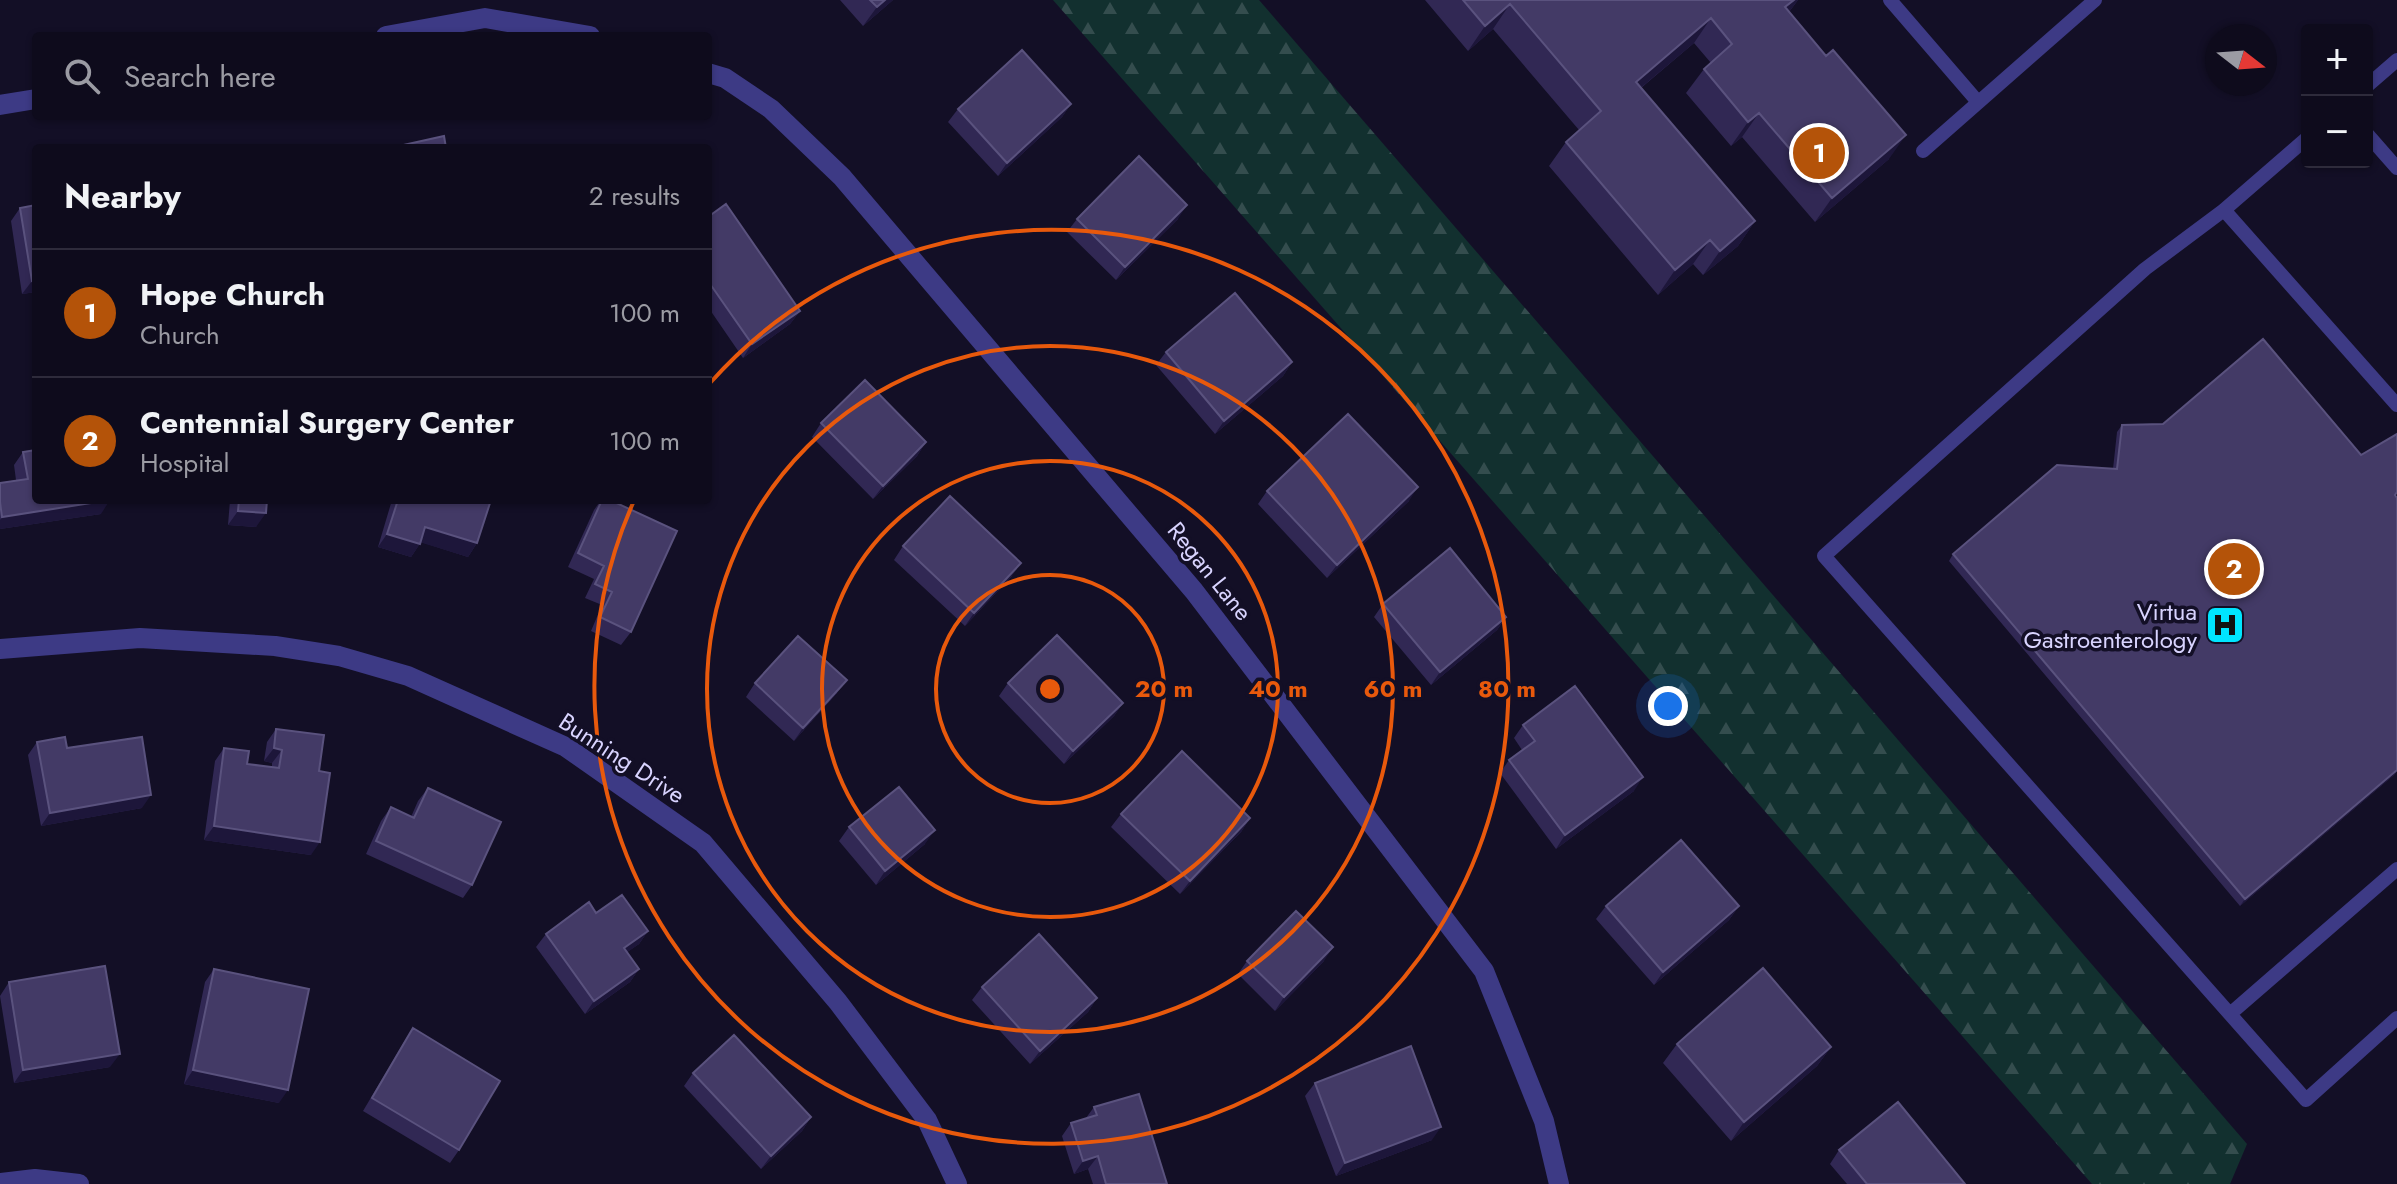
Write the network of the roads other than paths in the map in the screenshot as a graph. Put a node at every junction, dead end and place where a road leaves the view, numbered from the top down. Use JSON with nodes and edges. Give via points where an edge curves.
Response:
{"nodes":[{"id":1,"x":1890,"y":0,"type":"edge"},
{"id":2,"x":2095,"y":0,"type":"edge"},
{"id":3,"x":408,"y":32,"type":"edge"},
{"id":4,"x":567,"y":32,"type":"edge"},
{"id":5,"x":2397,"y":60,"type":"edge"},
{"id":6,"x":712,"y":74,"type":"edge"},
{"id":7,"x":2373,"y":81,"type":"edge"},
{"id":8,"x":32,"y":100,"type":"edge"},
{"id":9,"x":1978,"y":102,"type":"junction"},
{"id":10,"x":0,"y":105,"type":"edge"},
{"id":11,"x":2373,"y":141,"type":"edge"},
{"id":12,"x":2301,"y":143,"type":"edge"},
{"id":13,"x":1923,"y":151,"type":"dead end"},
{"id":14,"x":2397,"y":168,"type":"edge"},
{"id":15,"x":2224,"y":210,"type":"junction"},
{"id":16,"x":2397,"y":405,"type":"edge"},
{"id":17,"x":0,"y":649,"type":"edge"},
{"id":18,"x":2397,"y":869,"type":"edge"},
{"id":19,"x":2230,"y":1014,"type":"junction"},
{"id":20,"x":2397,"y":1018,"type":"edge"},
{"id":21,"x":0,"y":1183,"type":"edge"},
{"id":22,"x":79,"y":1184,"type":"edge"},
{"id":23,"x":957,"y":1184,"type":"edge"},
{"id":24,"x":1559,"y":1184,"type":"edge"}],
"edges":[{"from":1,"to":9,"type":"lane"},
{"from":2,"to":9,"type":"lane"},
{"from":3,"to":4,"type":"street","via":[[485,18]]},
{"from":5,"to":7,"type":"lane"},
{"from":6,"to":24,"type":"street","name":"Regan Lane","via":[[771,109],[842,177],[1214,616],[1484,971],[1544,1121]]},
{"from":8,"to":10,"type":"street"},
{"from":9,"to":13,"type":"lane"},
{"from":11,"to":14,"type":"lane"},
{"from":12,"to":15,"type":"lane"},
{"from":15,"to":16,"type":"lane"},
{"from":15,"to":19,"type":"lane","via":[[2145,269],[1824,556]]},
{"from":17,"to":23,"type":"street","name":"Bunning Drive","via":[[140,638],[275,646],[339,656],[408,676],[566,747],[703,843],[838,1002],[927,1120]]},
{"from":18,"to":19,"type":"lane"},
{"from":19,"to":20,"type":"lane","via":[[2306,1100]]},
{"from":21,"to":22,"type":"street","via":[[35,1179]]}]}
